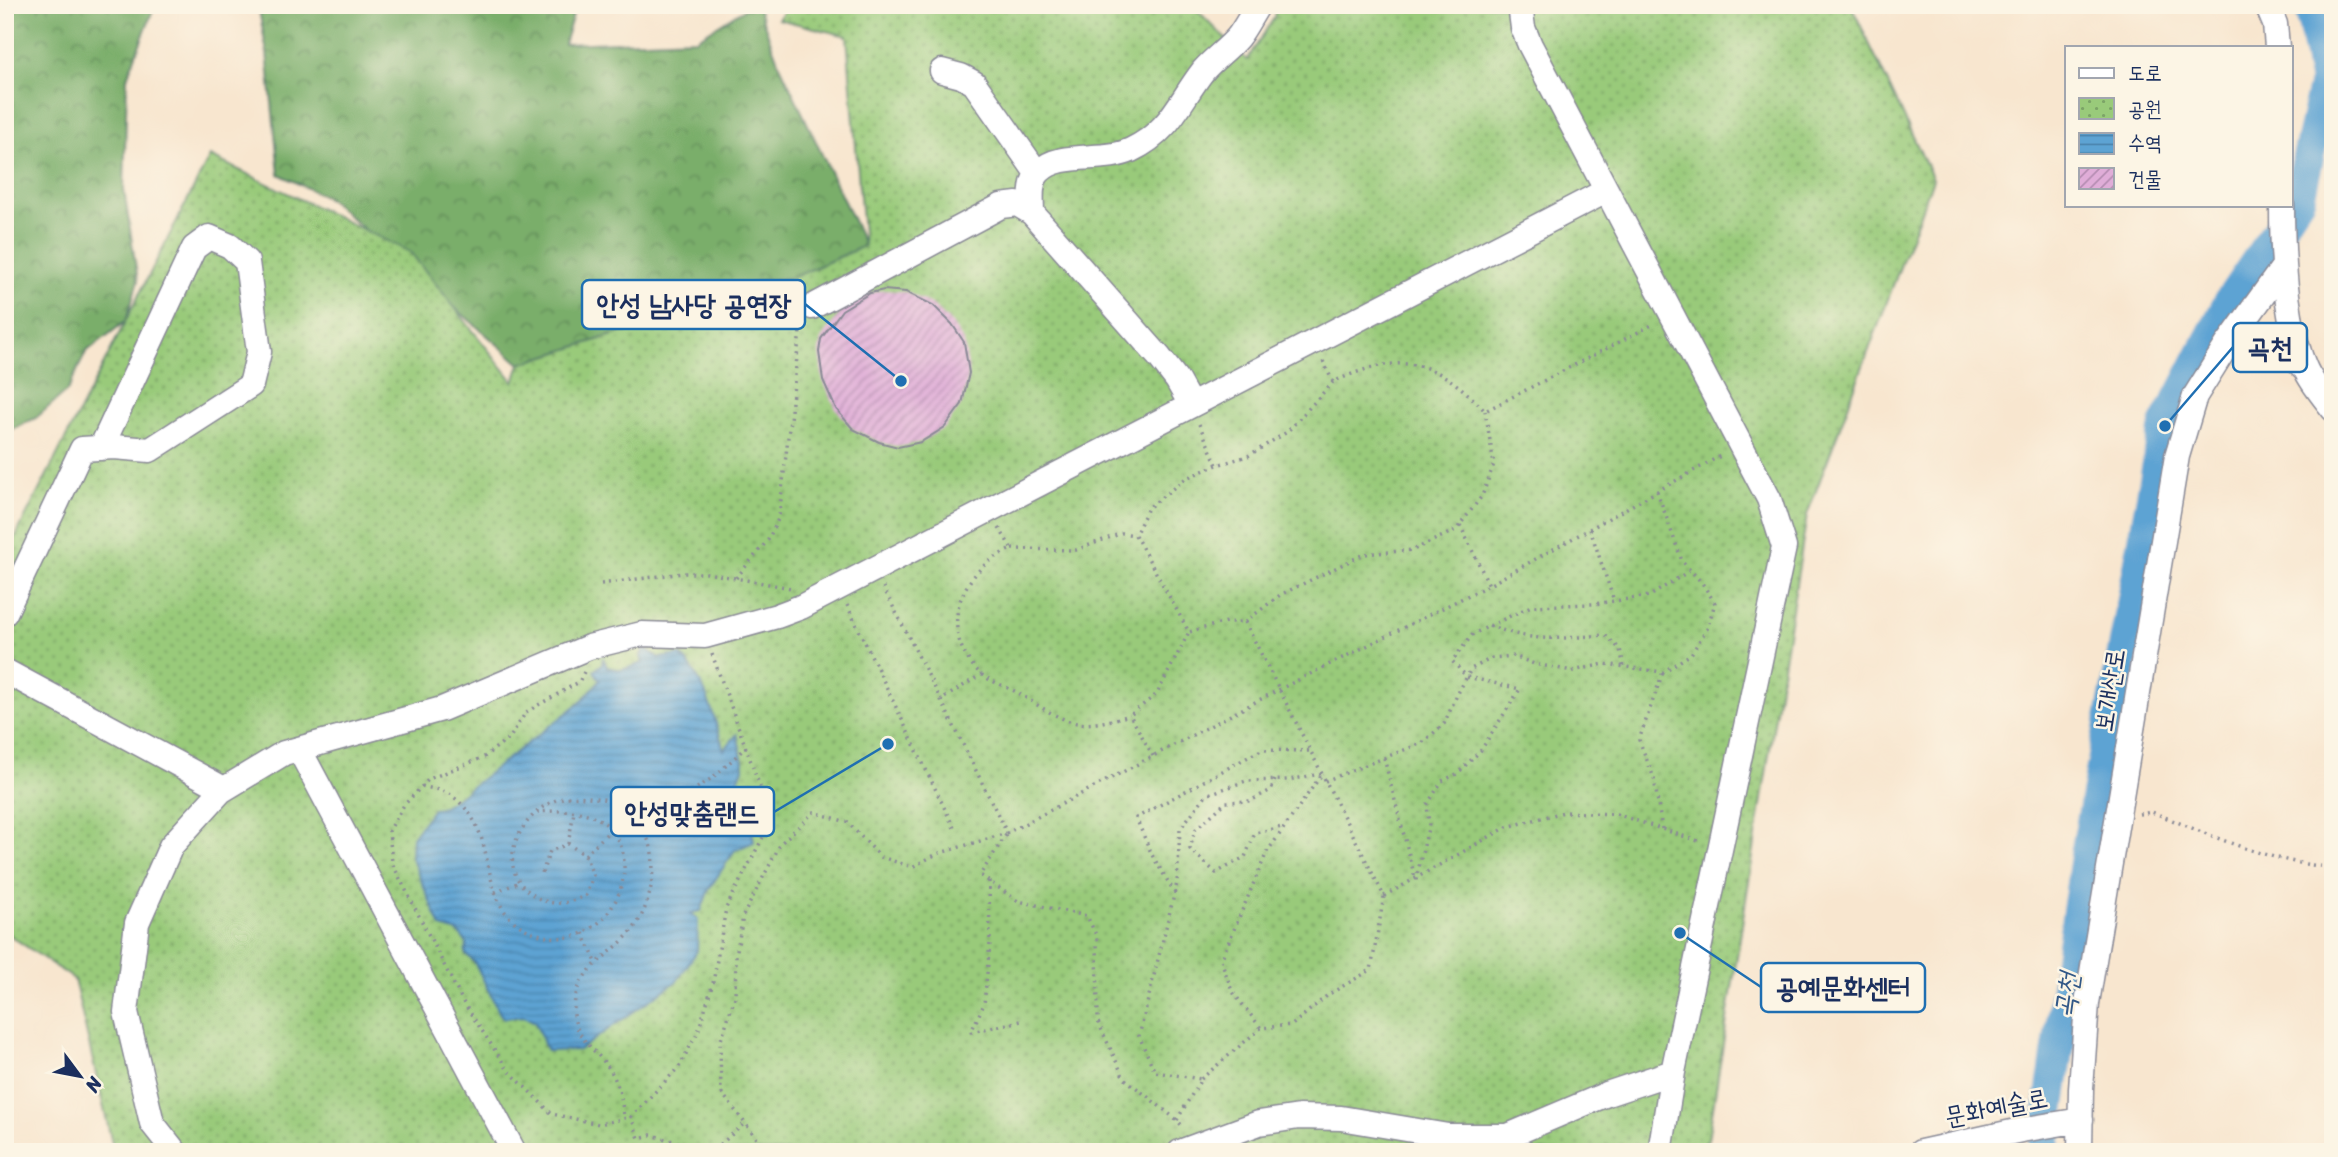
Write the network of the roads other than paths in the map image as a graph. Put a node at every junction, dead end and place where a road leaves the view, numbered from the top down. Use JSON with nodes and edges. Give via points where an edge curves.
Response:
{"nodes":[{"id":1,"x":1258,"y":5,"type":"edge"},
{"id":2,"x":1520,"y":5,"type":"edge"},
{"id":3,"x":2267,"y":5,"type":"edge"},
{"id":4,"x":2277,"y":46,"type":"edge"},
{"id":5,"x":942,"y":71,"type":"dead end"},
{"id":6,"x":1037,"y":173,"type":"junction"},
{"id":7,"x":1606,"y":191,"type":"junction"},
{"id":8,"x":2282,"y":206,"type":"edge"},
{"id":9,"x":1032,"y":213,"type":"junction"},
{"id":10,"x":2283,"y":259,"type":"junction"},
{"id":11,"x":812,"y":307,"type":"road end"},
{"id":12,"x":2227,"y":345,"type":"junction"},
{"id":13,"x":2306,"y":369,"type":"junction"},
{"id":14,"x":1191,"y":405,"type":"junction"},
{"id":15,"x":2333,"y":409,"type":"edge"},
{"id":16,"x":101,"y":448,"type":"junction"},
{"id":17,"x":5,"y":613,"type":"edge"},
{"id":18,"x":5,"y":671,"type":"edge"},
{"id":19,"x":299,"y":749,"type":"junction"},
{"id":20,"x":224,"y":789,"type":"junction"},
{"id":21,"x":1673,"y":1072,"type":"junction"},
{"id":22,"x":2070,"y":1123,"type":"junction"},
{"id":23,"x":1189,"y":1148,"type":"edge"},
{"id":24,"x":175,"y":1152,"type":"edge"},
{"id":25,"x":514,"y":1152,"type":"edge"},
{"id":26,"x":1660,"y":1152,"type":"edge"},
{"id":27,"x":1921,"y":1152,"type":"edge"},
{"id":28,"x":2080,"y":1152,"type":"edge"}],
"edges":[{"from":1,"to":6,"type":"street","via":[[1238,36],[1203,71],[1178,112],[1156,134],[1130,151],[1051,162]]},
{"from":2,"to":7,"type":"street","via":[[1530,45]]},
{"from":3,"to":4,"type":"street"},
{"from":5,"to":6,"type":"street","via":[[974,83]]},
{"from":6,"to":9,"type":"street","via":[[1031,191]]},
{"from":7,"to":14,"type":"street"},
{"from":7,"to":21,"type":"street","via":[[1769,499],[1783,547]]},
{"from":8,"to":10,"type":"street"},
{"from":9,"to":11,"type":"street","via":[[1017,204],[1001,206]]},
{"from":9,"to":14,"type":"street","via":[[1160,358]]},
{"from":10,"to":12,"type":"street","name":"보개산로"},
{"from":10,"to":13,"type":"street","via":[[2295,336]]},
{"from":12,"to":13,"type":"street","via":[[2244,335],[2262,337],[2289,352]]},
{"from":12,"to":22,"type":"street","name":"보개산로","via":[[2196,396],[2177,456]]},
{"from":13,"to":15,"type":"street"},
{"from":14,"to":19,"type":"street","via":[[777,616],[705,635],[642,634],[594,646],[442,709]]},
{"from":16,"to":16,"type":"street","via":[[150,450],[251,385],[258,352],[247,262],[230,246],[209,237],[194,248]]},
{"from":16,"to":17,"type":"street","via":[[82,450]]},
{"from":18,"to":20,"type":"street"},
{"from":19,"to":20,"type":"street","via":[[284,753]]},
{"from":19,"to":25,"type":"street"},
{"from":20,"to":24,"type":"street","via":[[171,846],[135,935],[126,1012],[152,1123]]},
{"from":21,"to":23,"type":"street","via":[[1606,1094],[1508,1136],[1448,1136],[1341,1118],[1299,1117],[1259,1123]]},
{"from":21,"to":26,"type":"street"},
{"from":22,"to":27,"type":"street","name":"문화예술로"},
{"from":22,"to":28,"type":"street","name":"보개산로"}]}
